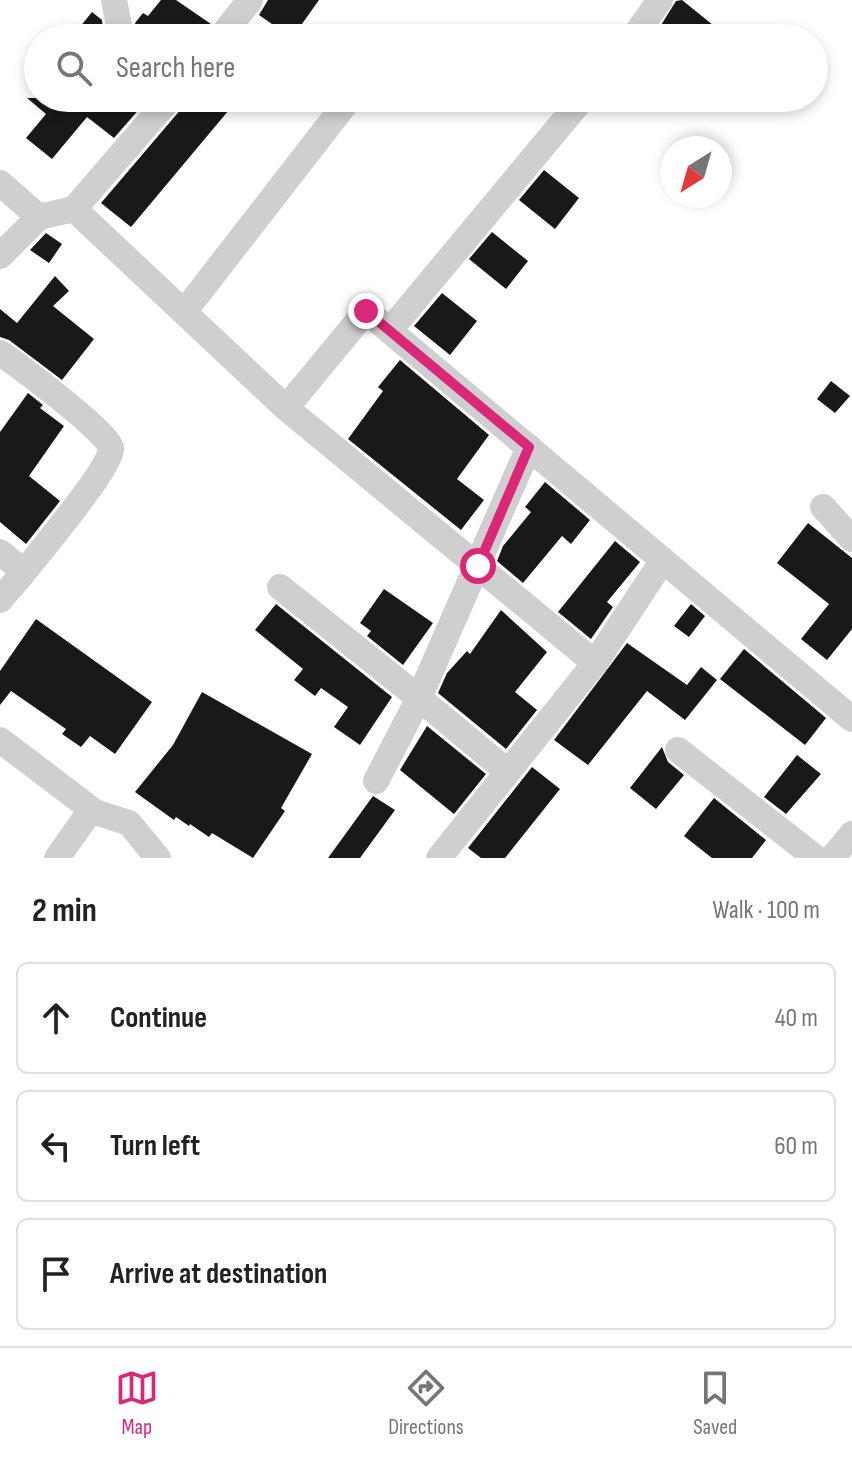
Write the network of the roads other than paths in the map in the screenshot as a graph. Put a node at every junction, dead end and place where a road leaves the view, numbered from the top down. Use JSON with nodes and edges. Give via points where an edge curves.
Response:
{"nodes":[{"id":1,"x":114,"y":0,"type":"edge"},
{"id":2,"x":250,"y":0,"type":"edge"},
{"id":3,"x":660,"y":0,"type":"edge"},
{"id":4,"x":119,"y":24,"type":"edge"},
{"id":5,"x":231,"y":24,"type":"edge"},
{"id":6,"x":643,"y":24,"type":"edge"},
{"id":7,"x":158,"y":112,"type":"edge"},
{"id":8,"x":339,"y":112,"type":"edge"},
{"id":9,"x":571,"y":112,"type":"edge"},
{"id":10,"x":0,"y":183,"type":"edge"},
{"id":11,"x":74,"y":209,"type":"junction"},
{"id":12,"x":39,"y":217,"type":"junction"},
{"id":13,"x":0,"y":256,"type":"edge"},
{"id":14,"x":184,"y":312,"type":"junction"},
{"id":15,"x":390,"y":330,"type":"junction"},
{"id":16,"x":0,"y":353,"type":"edge"},
{"id":17,"x":286,"y":408,"type":"junction"},
{"id":18,"x":529,"y":447,"type":"junction"},
{"id":19,"x":823,"y":507,"type":"dead end"},
{"id":20,"x":852,"y":539,"type":"edge"},
{"id":21,"x":0,"y":552,"type":"edge"},
{"id":22,"x":663,"y":560,"type":"junction"},
{"id":23,"x":478,"y":566,"type":"junction"},
{"id":24,"x":24,"y":572,"type":"junction"},
{"id":25,"x":280,"y":587,"type":"dead end"},
{"id":26,"x":0,"y":600,"type":"edge"},
{"id":27,"x":595,"y":663,"type":"junction"},
{"id":28,"x":419,"y":698,"type":"junction"},
{"id":29,"x":852,"y":719,"type":"edge"},
{"id":30,"x":0,"y":740,"type":"edge"},
{"id":31,"x":678,"y":750,"type":"dead end"},
{"id":32,"x":508,"y":772,"type":"junction"},
{"id":33,"x":376,"y":781,"type":"dead end"},
{"id":34,"x":91,"y":810,"type":"junction"},
{"id":35,"x":835,"y":852,"type":"edge"},
{"id":36,"x":57,"y":858,"type":"edge"},
{"id":37,"x":158,"y":858,"type":"edge"},
{"id":38,"x":439,"y":858,"type":"edge"}],
"edges":[{"from":1,"to":4,"type":"street"},
{"from":2,"to":5,"type":"street"},
{"from":3,"to":6,"type":"street"},
{"from":7,"to":11,"type":"street"},
{"from":8,"to":14,"type":"street"},
{"from":9,"to":15,"type":"street"},
{"from":10,"to":12,"type":"street"},
{"from":11,"to":12,"type":"street"},
{"from":11,"to":14,"type":"street"},
{"from":12,"to":13,"type":"street"},
{"from":14,"to":17,"type":"street"},
{"from":15,"to":17,"type":"street","via":[[366,311]]},
{"from":15,"to":18,"type":"street"},
{"from":16,"to":24,"type":"street","via":[[87,422],[111,444],[112,452]]},
{"from":17,"to":23,"type":"street"},
{"from":18,"to":22,"type":"street"},
{"from":18,"to":23,"type":"street"},
{"from":19,"to":20,"type":"street"},
{"from":21,"to":24,"type":"street"},
{"from":22,"to":27,"type":"street"},
{"from":22,"to":29,"type":"street"},
{"from":23,"to":27,"type":"street"},
{"from":23,"to":28,"type":"street"},
{"from":24,"to":26,"type":"street"},
{"from":25,"to":28,"type":"street"},
{"from":27,"to":32,"type":"street"},
{"from":28,"to":32,"type":"street"},
{"from":28,"to":33,"type":"street"},
{"from":30,"to":34,"type":"street"},
{"from":31,"to":35,"type":"street"},
{"from":32,"to":38,"type":"street"},
{"from":34,"to":36,"type":"street"},
{"from":34,"to":37,"type":"street","via":[[129,823]]}]}
